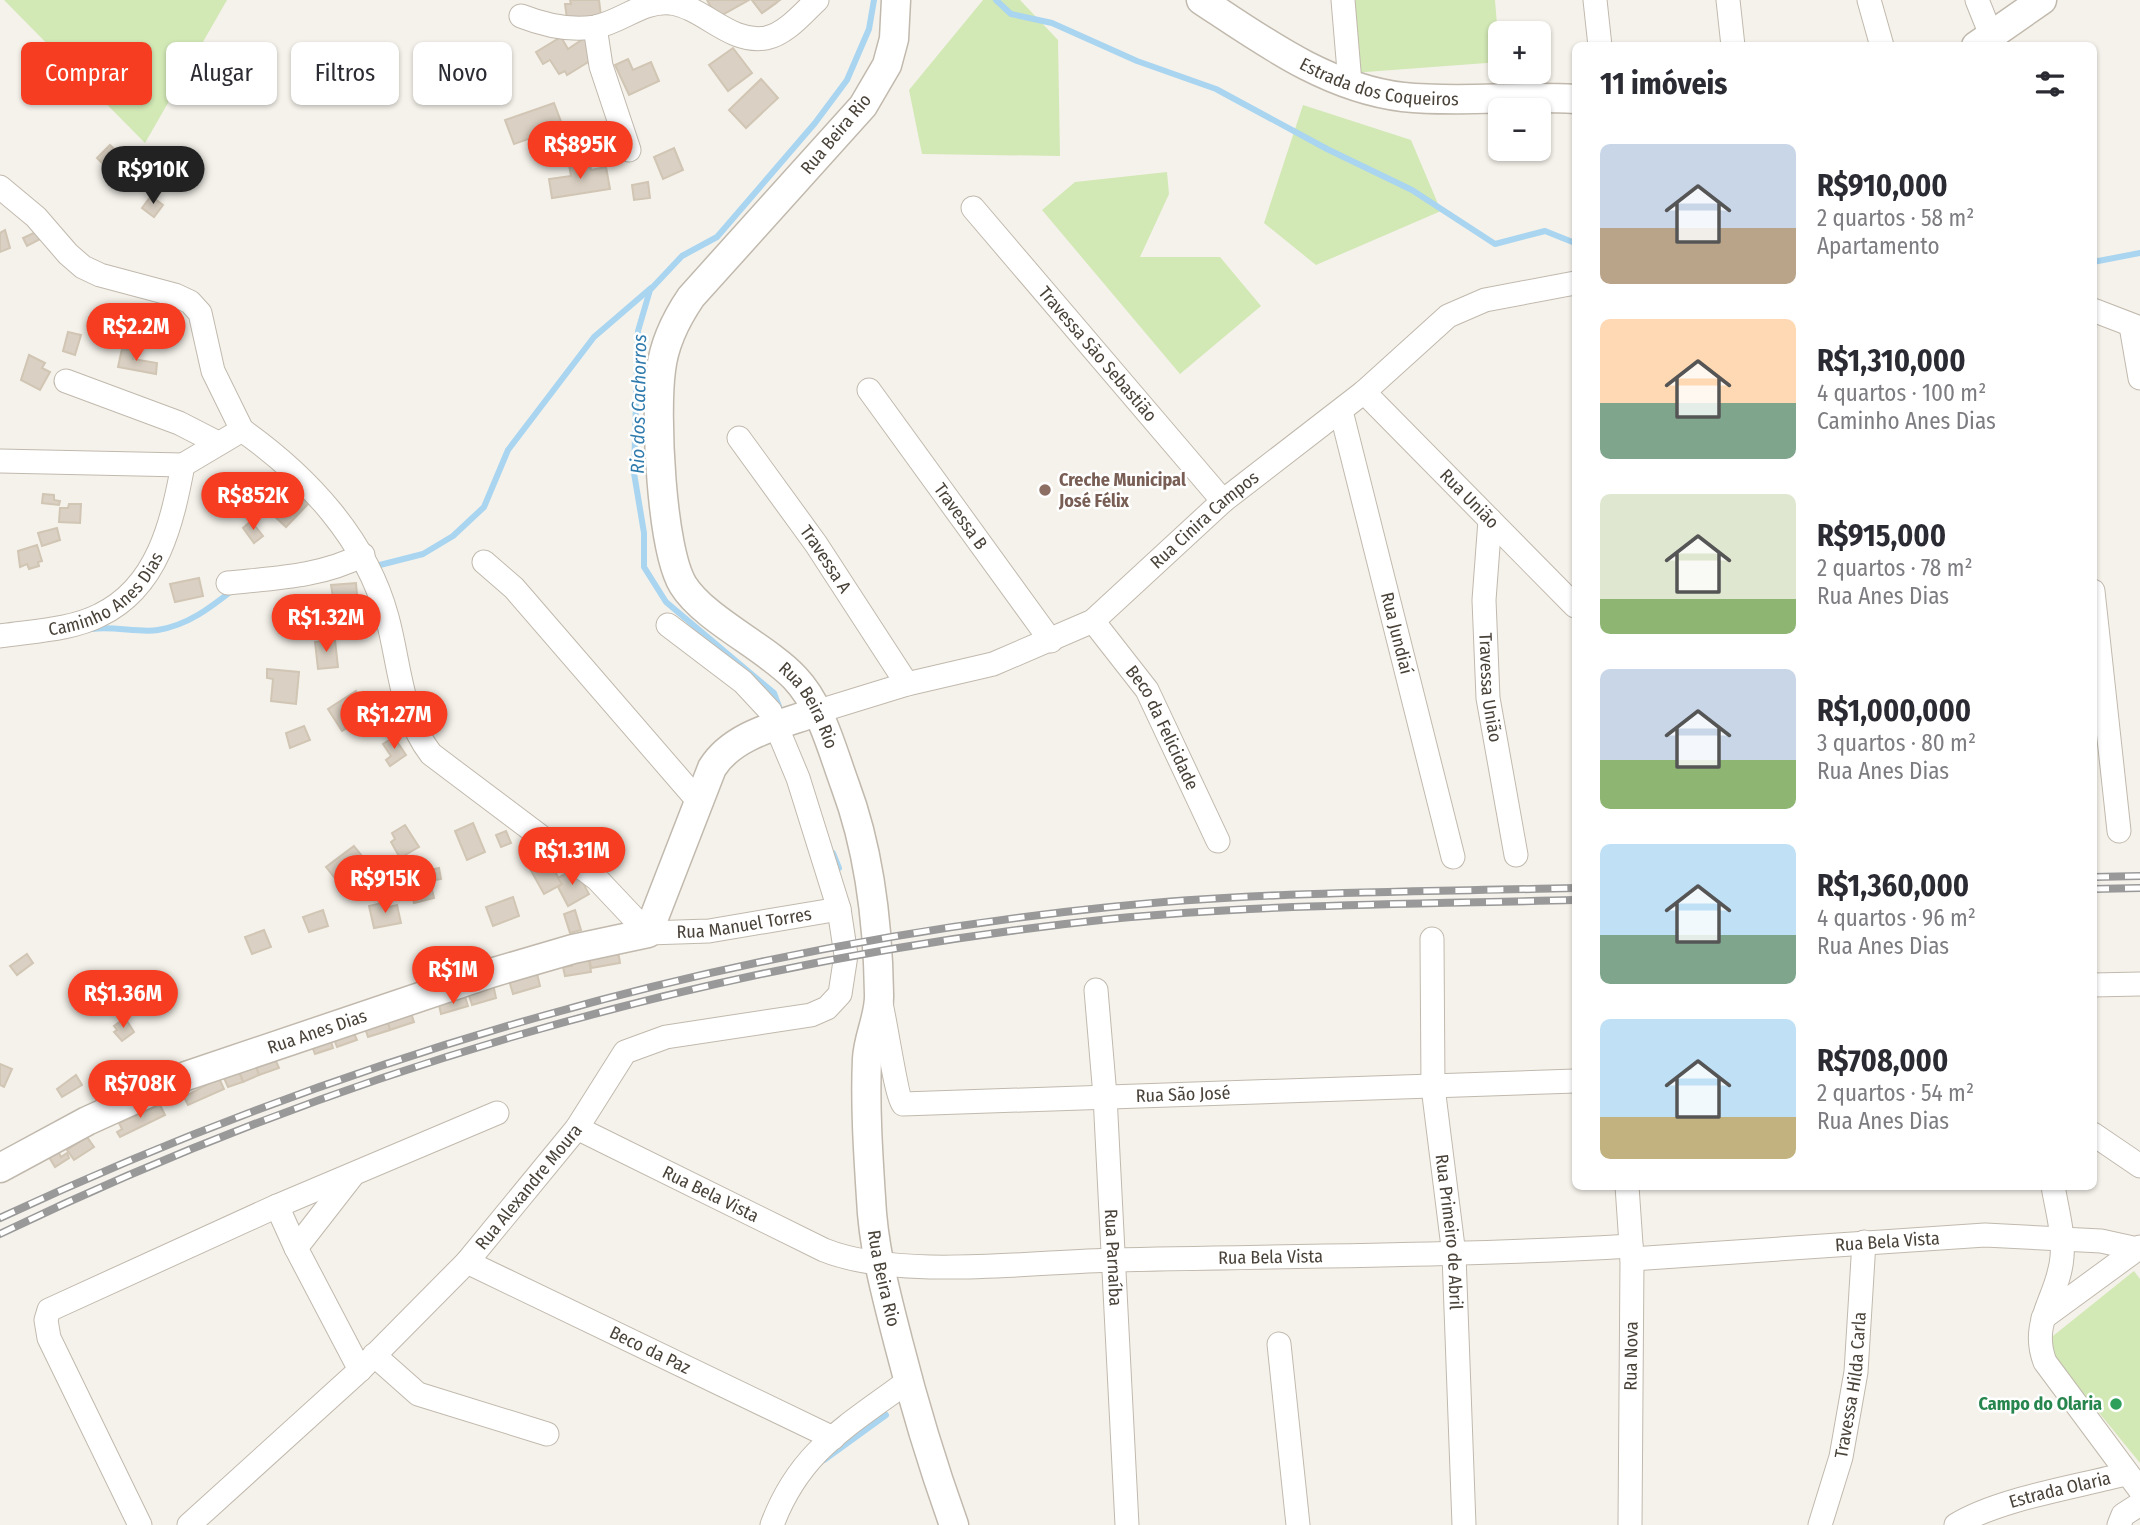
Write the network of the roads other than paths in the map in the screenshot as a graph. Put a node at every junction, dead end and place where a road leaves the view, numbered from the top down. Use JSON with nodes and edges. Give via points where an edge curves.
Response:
{"nodes":[{"id":1,"x":817,"y":0,"type":"edge"},
{"id":2,"x":896,"y":0,"type":"edge"},
{"id":3,"x":1201,"y":0,"type":"edge"},
{"id":4,"x":1343,"y":0,"type":"edge"},
{"id":5,"x":1595,"y":0,"type":"edge"},
{"id":6,"x":1728,"y":0,"type":"edge"},
{"id":7,"x":1869,"y":0,"type":"edge"},
{"id":8,"x":1977,"y":0,"type":"edge"},
{"id":9,"x":2042,"y":0,"type":"edge"},
{"id":10,"x":521,"y":16,"type":"dead end"},
{"id":11,"x":604,"y":16,"type":"edge"},
{"id":12,"x":1983,"y":40,"type":"edge"},
{"id":13,"x":1600,"y":42,"type":"edge"},
{"id":14,"x":1733,"y":42,"type":"edge"},
{"id":15,"x":1881,"y":42,"type":"edge"},
{"id":16,"x":1349,"y":83,"type":"junction"},
{"id":17,"x":1572,"y":99,"type":"edge"},
{"id":18,"x":629,"y":150,"type":"dead end"},
{"id":19,"x":0,"y":187,"type":"edge"},
{"id":20,"x":973,"y":208,"type":"dead end"},
{"id":21,"x":1572,"y":284,"type":"edge"},
{"id":22,"x":2097,"y":312,"type":"edge"},
{"id":23,"x":2136,"y":327,"type":"edge"},
{"id":24,"x":2140,"y":377,"type":"edge"},
{"id":25,"x":66,"y":381,"type":"dead end"},
{"id":26,"x":869,"y":390,"type":"dead end"},
{"id":27,"x":1364,"y":391,"type":"junction"},
{"id":28,"x":1341,"y":411,"type":"junction"},
{"id":29,"x":242,"y":430,"type":"junction"},
{"id":30,"x":739,"y":438,"type":"dead end"},
{"id":31,"x":218,"y":443,"type":"junction"},
{"id":32,"x":0,"y":461,"type":"edge"},
{"id":33,"x":183,"y":465,"type":"junction"},
{"id":34,"x":1223,"y":501,"type":"junction"},
{"id":35,"x":1490,"y":520,"type":"junction"},
{"id":36,"x":364,"y":558,"type":"junction"},
{"id":37,"x":484,"y":562,"type":"dead end"},
{"id":38,"x":228,"y":583,"type":"dead end"},
{"id":39,"x":1572,"y":603,"type":"edge"},
{"id":40,"x":1093,"y":621,"type":"junction"},
{"id":41,"x":668,"y":625,"type":"dead end"},
{"id":42,"x":0,"y":636,"type":"edge"},
{"id":43,"x":1051,"y":641,"type":"junction"},
{"id":44,"x":2097,"y":670,"type":"edge"},
{"id":45,"x":907,"y":684,"type":"junction"},
{"id":46,"x":797,"y":719,"type":"junction"},
{"id":47,"x":2100,"y":728,"type":"edge"},
{"id":48,"x":700,"y":803,"type":"junction"},
{"id":49,"x":2119,"y":831,"type":"dead end"},
{"id":50,"x":1218,"y":841,"type":"dead end"},
{"id":51,"x":1517,"y":855,"type":"dead end"},
{"id":52,"x":1453,"y":857,"type":"dead end"},
{"id":53,"x":839,"y":909,"type":"junction"},
{"id":54,"x":648,"y":933,"type":"junction"},
{"id":55,"x":1432,"y":939,"type":"dead end"},
{"id":56,"x":2140,"y":984,"type":"edge"},
{"id":57,"x":2097,"y":985,"type":"edge"},
{"id":58,"x":1096,"y":990,"type":"dead end"},
{"id":59,"x":880,"y":998,"type":"junction"},
{"id":60,"x":1572,"y":1081,"type":"edge"},
{"id":61,"x":1433,"y":1087,"type":"junction"},
{"id":62,"x":1105,"y":1096,"type":"junction"},
{"id":63,"x":497,"y":1113,"type":"dead end"},
{"id":64,"x":577,"y":1128,"type":"junction"},
{"id":65,"x":2097,"y":1136,"type":"edge"},
{"id":66,"x":2140,"y":1166,"type":"edge"},
{"id":67,"x":0,"y":1168,"type":"edge"},
{"id":68,"x":354,"y":1174,"type":"junction"},
{"id":69,"x":1627,"y":1190,"type":"edge"},
{"id":70,"x":2054,"y":1190,"type":"edge"},
{"id":71,"x":277,"y":1206,"type":"junction"},
{"id":72,"x":2062,"y":1239,"type":"junction"},
{"id":73,"x":1864,"y":1242,"type":"junction"},
{"id":74,"x":296,"y":1248,"type":"junction"},
{"id":75,"x":2139,"y":1249,"type":"edge"},
{"id":76,"x":1632,"y":1252,"type":"junction"},
{"id":77,"x":1454,"y":1255,"type":"junction"},
{"id":78,"x":1111,"y":1260,"type":"junction"},
{"id":79,"x":467,"y":1262,"type":"junction"},
{"id":80,"x":882,"y":1265,"type":"junction"},
{"id":81,"x":2043,"y":1318,"type":"junction"},
{"id":82,"x":1279,"y":1344,"type":"dead end"},
{"id":83,"x":367,"y":1362,"type":"junction"},
{"id":84,"x":908,"y":1381,"type":"junction"},
{"id":85,"x":547,"y":1434,"type":"dead end"},
{"id":86,"x":833,"y":1438,"type":"junction"},
{"id":87,"x":2133,"y":1482,"type":"edge"},
{"id":88,"x":2140,"y":1504,"type":"edge"},
{"id":89,"x":140,"y":1525,"type":"edge"},
{"id":90,"x":189,"y":1525,"type":"edge"},
{"id":91,"x":772,"y":1525,"type":"edge"},
{"id":92,"x":954,"y":1525,"type":"edge"},
{"id":93,"x":1127,"y":1525,"type":"edge"},
{"id":94,"x":1298,"y":1525,"type":"edge"},
{"id":95,"x":1464,"y":1525,"type":"edge"},
{"id":96,"x":1630,"y":1525,"type":"edge"},
{"id":97,"x":1820,"y":1525,"type":"edge"},
{"id":98,"x":1956,"y":1525,"type":"edge"},
{"id":99,"x":2119,"y":1525,"type":"edge"}],
"edges":[{"from":1,"to":11,"type":"street","via":[[779,33],[767,37],[737,35],[669,3]]},
{"from":2,"to":46,"type":"street","name":"Rua Beira Rio","via":[[887,65],[863,106],[691,297],[678,316],[661,369],[665,523],[678,576],[706,608],[806,691]]},
{"from":3,"to":16,"type":"street","name":"Estrada dos Coqueiros","via":[[1284,54]]},
{"from":4,"to":16,"type":"street"},
{"from":5,"to":13,"type":"street"},
{"from":6,"to":14,"type":"street"},
{"from":7,"to":15,"type":"street"},
{"from":8,"to":12,"type":"street"},
{"from":9,"to":12,"type":"street"},
{"from":10,"to":11,"type":"street","via":[[543,24]]},
{"from":11,"to":18,"type":"street","via":[[601,66]]},
{"from":16,"to":17,"type":"street","name":"Estrada dos Coqueiros","via":[[1402,97]]},
{"from":19,"to":29,"type":"street","via":[[83,267],[190,302],[200,313],[213,372]]},
{"from":20,"to":34,"type":"street","name":"Travessa São Sebastião"},
{"from":21,"to":27,"type":"street","name":"Rua Cinira Campos","via":[[1464,307],[1433,327]]},
{"from":22,"to":23,"type":"street"},
{"from":23,"to":24,"type":"street"},
{"from":25,"to":31,"type":"street","via":[[179,423]]},
{"from":26,"to":43,"type":"street","name":"Travessa B"},
{"from":27,"to":28,"type":"street","name":"Rua Cinira Campos"},
{"from":27,"to":35,"type":"street","name":"Rua União"},
{"from":28,"to":34,"type":"street","name":"Rua Cinira Campos"},
{"from":28,"to":52,"type":"street","name":"Rua Jundiaí"},
{"from":29,"to":31,"type":"street"},
{"from":29,"to":36,"type":"street","via":[[294,471],[326,505]]},
{"from":30,"to":45,"type":"street","name":"Travessa A","via":[[816,544]]},
{"from":31,"to":33,"type":"street"},
{"from":32,"to":33,"type":"street"},
{"from":33,"to":42,"type":"street","name":"Caminho Anes Dias","via":[[164,540],[141,584],[100,615]]},
{"from":34,"to":40,"type":"street","name":"Rua Cinira Campos"},
{"from":35,"to":39,"type":"street","name":"Rua União"},
{"from":35,"to":51,"type":"street","name":"Travessa União","via":[[1484,600],[1488,698]]},
{"from":36,"to":38,"type":"street","via":[[316,574]]},
{"from":36,"to":54,"type":"street","via":[[377,581],[407,714],[430,754],[597,879]]},
{"from":37,"to":48,"type":"street","via":[[514,588]]},
{"from":40,"to":43,"type":"street","name":"Rua Cinira Campos"},
{"from":40,"to":50,"type":"street","name":"Beco da Felicidade","via":[[1147,690]]},
{"from":41,"to":46,"type":"street","name":"Rua Alexandre Moura","via":[[743,682],[770,711]]},
{"from":43,"to":45,"type":"street","name":"Rua Cinira Campos","via":[[993,664]]},
{"from":44,"to":47,"type":"street"},
{"from":45,"to":46,"type":"street","name":"Rua Cinira Campos"},
{"from":46,"to":48,"type":"street","via":[[722,753]]},
{"from":46,"to":53,"type":"street","name":"Rua Alexandre Moura","via":[[799,778]]},
{"from":46,"to":59,"type":"street","name":"Rua Beira Rio","via":[[847,790],[872,912]]},
{"from":47,"to":49,"type":"street"},
{"from":48,"to":54,"type":"street"},
{"from":53,"to":54,"type":"street","name":"Rua Manuel Torres","via":[[709,931]]},
{"from":53,"to":64,"type":"street","name":"Rua Alexandre Moura","via":[[845,970],[840,993],[827,1007],[811,1014],[666,1037],[633,1047],[618,1060]]},
{"from":54,"to":67,"type":"street","name":"Rua Anes Dias","via":[[491,974],[186,1076]]},
{"from":55,"to":61,"type":"street","name":"Rua Primeiro de Abril"},
{"from":56,"to":57,"type":"street"},
{"from":58,"to":62,"type":"street","name":"Rua Parnaíba"},
{"from":59,"to":62,"type":"street","name":"Rua São José","via":[[898,1098],[904,1104]]},
{"from":59,"to":80,"type":"street","name":"Rua Beira Rio","via":[[867,1057],[871,1203]]},
{"from":60,"to":61,"type":"street","name":"Rua São José"},
{"from":61,"to":62,"type":"street","name":"Rua São José"},
{"from":61,"to":77,"type":"street","name":"Rua Primeiro de Abril"},
{"from":62,"to":78,"type":"street","name":"Rua Parnaíba"},
{"from":63,"to":68,"type":"street"},
{"from":64,"to":79,"type":"street","name":"Rua Alexandre Moura"},
{"from":64,"to":80,"type":"street","name":"Rua Bela Vista","via":[[824,1250]]},
{"from":65,"to":66,"type":"street"},
{"from":68,"to":71,"type":"street"},
{"from":68,"to":74,"type":"street"},
{"from":69,"to":76,"type":"street","name":"Rua Nova"},
{"from":70,"to":72,"type":"street"},
{"from":71,"to":74,"type":"street"},
{"from":71,"to":89,"type":"street","via":[[47,1314],[48,1338]]},
{"from":72,"to":73,"type":"street","name":"Rua Bela Vista","via":[[1985,1235]]},
{"from":72,"to":75,"type":"street","name":"Rua Bela Vista"},
{"from":72,"to":81,"type":"street","via":[[2060,1271]]},
{"from":73,"to":76,"type":"street","name":"Rua Bela Vista"},
{"from":73,"to":97,"type":"street","name":"Travessa Hilda Carla","via":[[1856,1372],[1841,1457]]},
{"from":74,"to":83,"type":"street"},
{"from":75,"to":81,"type":"street"},
{"from":76,"to":77,"type":"street","name":"Rua Bela Vista"},
{"from":76,"to":96,"type":"street","name":"Rua Nova"},
{"from":77,"to":78,"type":"street","name":"Rua Bela Vista"},
{"from":77,"to":95,"type":"street","name":"Rua Primeiro de Abril"},
{"from":78,"to":80,"type":"street","name":"Rua Bela Vista"},
{"from":78,"to":93,"type":"street","name":"Rua Parnaíba"},
{"from":79,"to":83,"type":"street","name":"Rua Alexandre Moura"},
{"from":79,"to":86,"type":"street","name":"Beco da Paz"},
{"from":80,"to":84,"type":"street","name":"Rua Beira Rio"},
{"from":81,"to":87,"type":"street","via":[[2038,1339],[2045,1362]]},
{"from":82,"to":94,"type":"street"},
{"from":83,"to":85,"type":"street","via":[[418,1394]]},
{"from":83,"to":90,"type":"street","name":"Rua Alexandre Moura"},
{"from":84,"to":86,"type":"street"},
{"from":84,"to":92,"type":"street","name":"Rua Beira Rio"},
{"from":86,"to":91,"type":"street","via":[[792,1481]]},
{"from":87,"to":98,"type":"street","name":"Estrada Olaria","via":[[2005,1504]]},
{"from":88,"to":99,"type":"street","via":[[2123,1515]]}]}
